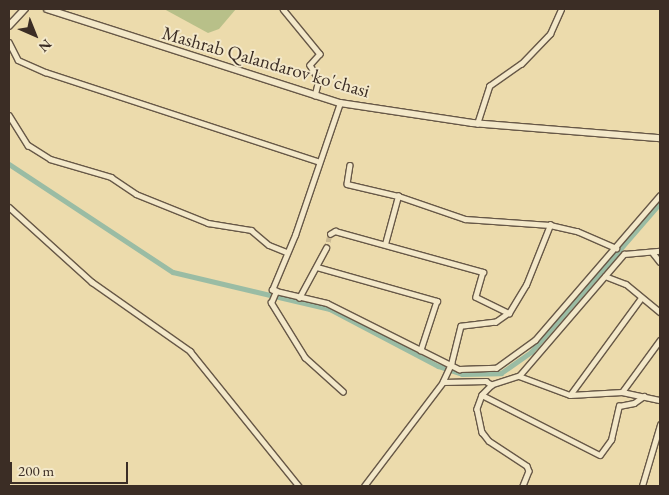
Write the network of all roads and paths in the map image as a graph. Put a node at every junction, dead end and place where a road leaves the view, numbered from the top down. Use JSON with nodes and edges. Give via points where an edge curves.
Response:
{"nodes":[{"id":1,"x":25,"y":9,"type":"edge"},
{"id":2,"x":46,"y":9,"type":"edge"},
{"id":3,"x":283,"y":9,"type":"edge"},
{"id":4,"x":560,"y":9,"type":"edge"},
{"id":5,"x":9,"y":26,"type":"edge"},
{"id":6,"x":9,"y":42,"type":"edge"},
{"id":7,"x":315,"y":96,"type":"junction"},
{"id":8,"x":340,"y":103,"type":"junction"},
{"id":9,"x":9,"y":115,"type":"edge"},
{"id":10,"x":477,"y":124,"type":"junction"},
{"id":11,"x":660,"y":138,"type":"edge"},
{"id":12,"x":318,"y":160,"type":"junction"},
{"id":13,"x":350,"y":165,"type":"dead end"},
{"id":14,"x":660,"y":194,"type":"edge"},
{"id":15,"x":398,"y":196,"type":"junction"},
{"id":16,"x":9,"y":207,"type":"edge"},
{"id":17,"x":550,"y":225,"type":"junction"},
{"id":18,"x":330,"y":234,"type":"dead end"},
{"id":19,"x":385,"y":244,"type":"junction"},
{"id":20,"x":326,"y":248,"type":"tunnel mouth"},
{"id":21,"x":616,"y":248,"type":"junction"},
{"id":22,"x":660,"y":251,"type":"edge"},
{"id":23,"x":286,"y":252,"type":"junction"},
{"id":24,"x":653,"y":253,"type":"junction"},
{"id":25,"x":660,"y":262,"type":"edge"},
{"id":26,"x":317,"y":267,"type":"junction"},
{"id":27,"x":605,"y":276,"type":"junction"},
{"id":28,"x":276,"y":292,"type":"junction"},
{"id":29,"x":300,"y":298,"type":"junction"},
{"id":30,"x":641,"y":298,"type":"junction"},
{"id":31,"x":660,"y":312,"type":"edge"},
{"id":32,"x":509,"y":313,"type":"junction"},
{"id":33,"x":660,"y":340,"type":"edge"},
{"id":34,"x":421,"y":350,"type":"junction"},
{"id":35,"x":450,"y":366,"type":"junction"},
{"id":36,"x":519,"y":376,"type":"junction"},
{"id":37,"x":443,"y":381,"type":"junction"},
{"id":38,"x":492,"y":385,"type":"junction"},
{"id":39,"x":343,"y":392,"type":"dead end"},
{"id":40,"x":622,"y":392,"type":"junction"},
{"id":41,"x":482,"y":395,"type":"junction"},
{"id":42,"x":570,"y":395,"type":"junction"},
{"id":43,"x":644,"y":396,"type":"junction"},
{"id":44,"x":660,"y":400,"type":"edge"},
{"id":45,"x":660,"y":425,"type":"edge"},
{"id":46,"x":299,"y":486,"type":"edge"},
{"id":47,"x":364,"y":486,"type":"edge"},
{"id":48,"x":523,"y":486,"type":"edge"},
{"id":49,"x":642,"y":486,"type":"edge"}],
"edges":[{"from":1,"to":5,"type":"street"},
{"from":2,"to":7,"type":"main road","name":"Mashrab Qalandarov ko'chasi"},
{"from":3,"to":7,"type":"street","via":[[320,54],[310,65],[319,80]]},
{"from":4,"to":10,"type":"street","via":[[550,34],[521,64],[489,86]]},
{"from":6,"to":12,"type":"street","via":[[18,60],[45,72]]},
{"from":7,"to":8,"type":"main road","name":"Mashrab Qalandarov ko'chasi"},
{"from":8,"to":10,"type":"main road","name":"Mashrab Qalandarov ko'chasi"},
{"from":8,"to":12,"type":"street"},
{"from":9,"to":23,"type":"street","via":[[28,145],[50,159],[111,177],[136,194],[208,223],[251,230],[269,246]]},
{"from":10,"to":11,"type":"main road","name":"Mashrab Qalandarov ko'chasi"},
{"from":12,"to":23,"type":"street","via":[[295,235]]},
{"from":13,"to":15,"type":"street","via":[[347,184]]},
{"from":14,"to":21,"type":"street"},
{"from":15,"to":17,"type":"street","via":[[465,219]]},
{"from":15,"to":19,"type":"street"},
{"from":16,"to":46,"type":"street","via":[[92,282],[190,351]]},
{"from":17,"to":21,"type":"street","via":[[577,231]]},
{"from":17,"to":32,"type":"street","via":[[526,285]]},
{"from":18,"to":19,"type":"street","via":[[335,230]]},
{"from":19,"to":32,"type":"street","via":[[482,271],[476,297]]},
{"from":20,"to":26,"type":"street"},
{"from":21,"to":35,"type":"street","via":[[520,354],[496,368],[468,370]]},
{"from":22,"to":24,"type":"street"},
{"from":23,"to":28,"type":"street","via":[[272,290]]},
{"from":24,"to":25,"type":"street"},
{"from":24,"to":27,"type":"street","via":[[624,254]]},
{"from":26,"to":29,"type":"street"},
{"from":26,"to":34,"type":"street","via":[[437,300]]},
{"from":27,"to":30,"type":"street","via":[[626,284]]},
{"from":27,"to":36,"type":"street"},
{"from":28,"to":29,"type":"street"},
{"from":28,"to":39,"type":"street","via":[[271,303],[306,358]]},
{"from":29,"to":34,"type":"street","via":[[327,303]]},
{"from":30,"to":31,"type":"street"},
{"from":30,"to":42,"type":"street"},
{"from":32,"to":35,"type":"street","via":[[496,322],[461,326]]},
{"from":33,"to":40,"type":"street"},
{"from":34,"to":35,"type":"street"},
{"from":35,"to":37,"type":"street"},
{"from":36,"to":38,"type":"street"},
{"from":36,"to":42,"type":"street"},
{"from":37,"to":38,"type":"street","via":[[486,381]]},
{"from":37,"to":47,"type":"street"},
{"from":38,"to":41,"type":"street"},
{"from":40,"to":42,"type":"street"},
{"from":40,"to":43,"type":"street"},
{"from":41,"to":43,"type":"street","via":[[600,455],[611,440],[619,406],[634,403]]},
{"from":41,"to":48,"type":"street","via":[[477,409],[482,432],[501,451],[527,466],[529,471]]},
{"from":43,"to":44,"type":"street"},
{"from":45,"to":49,"type":"street"}]}
